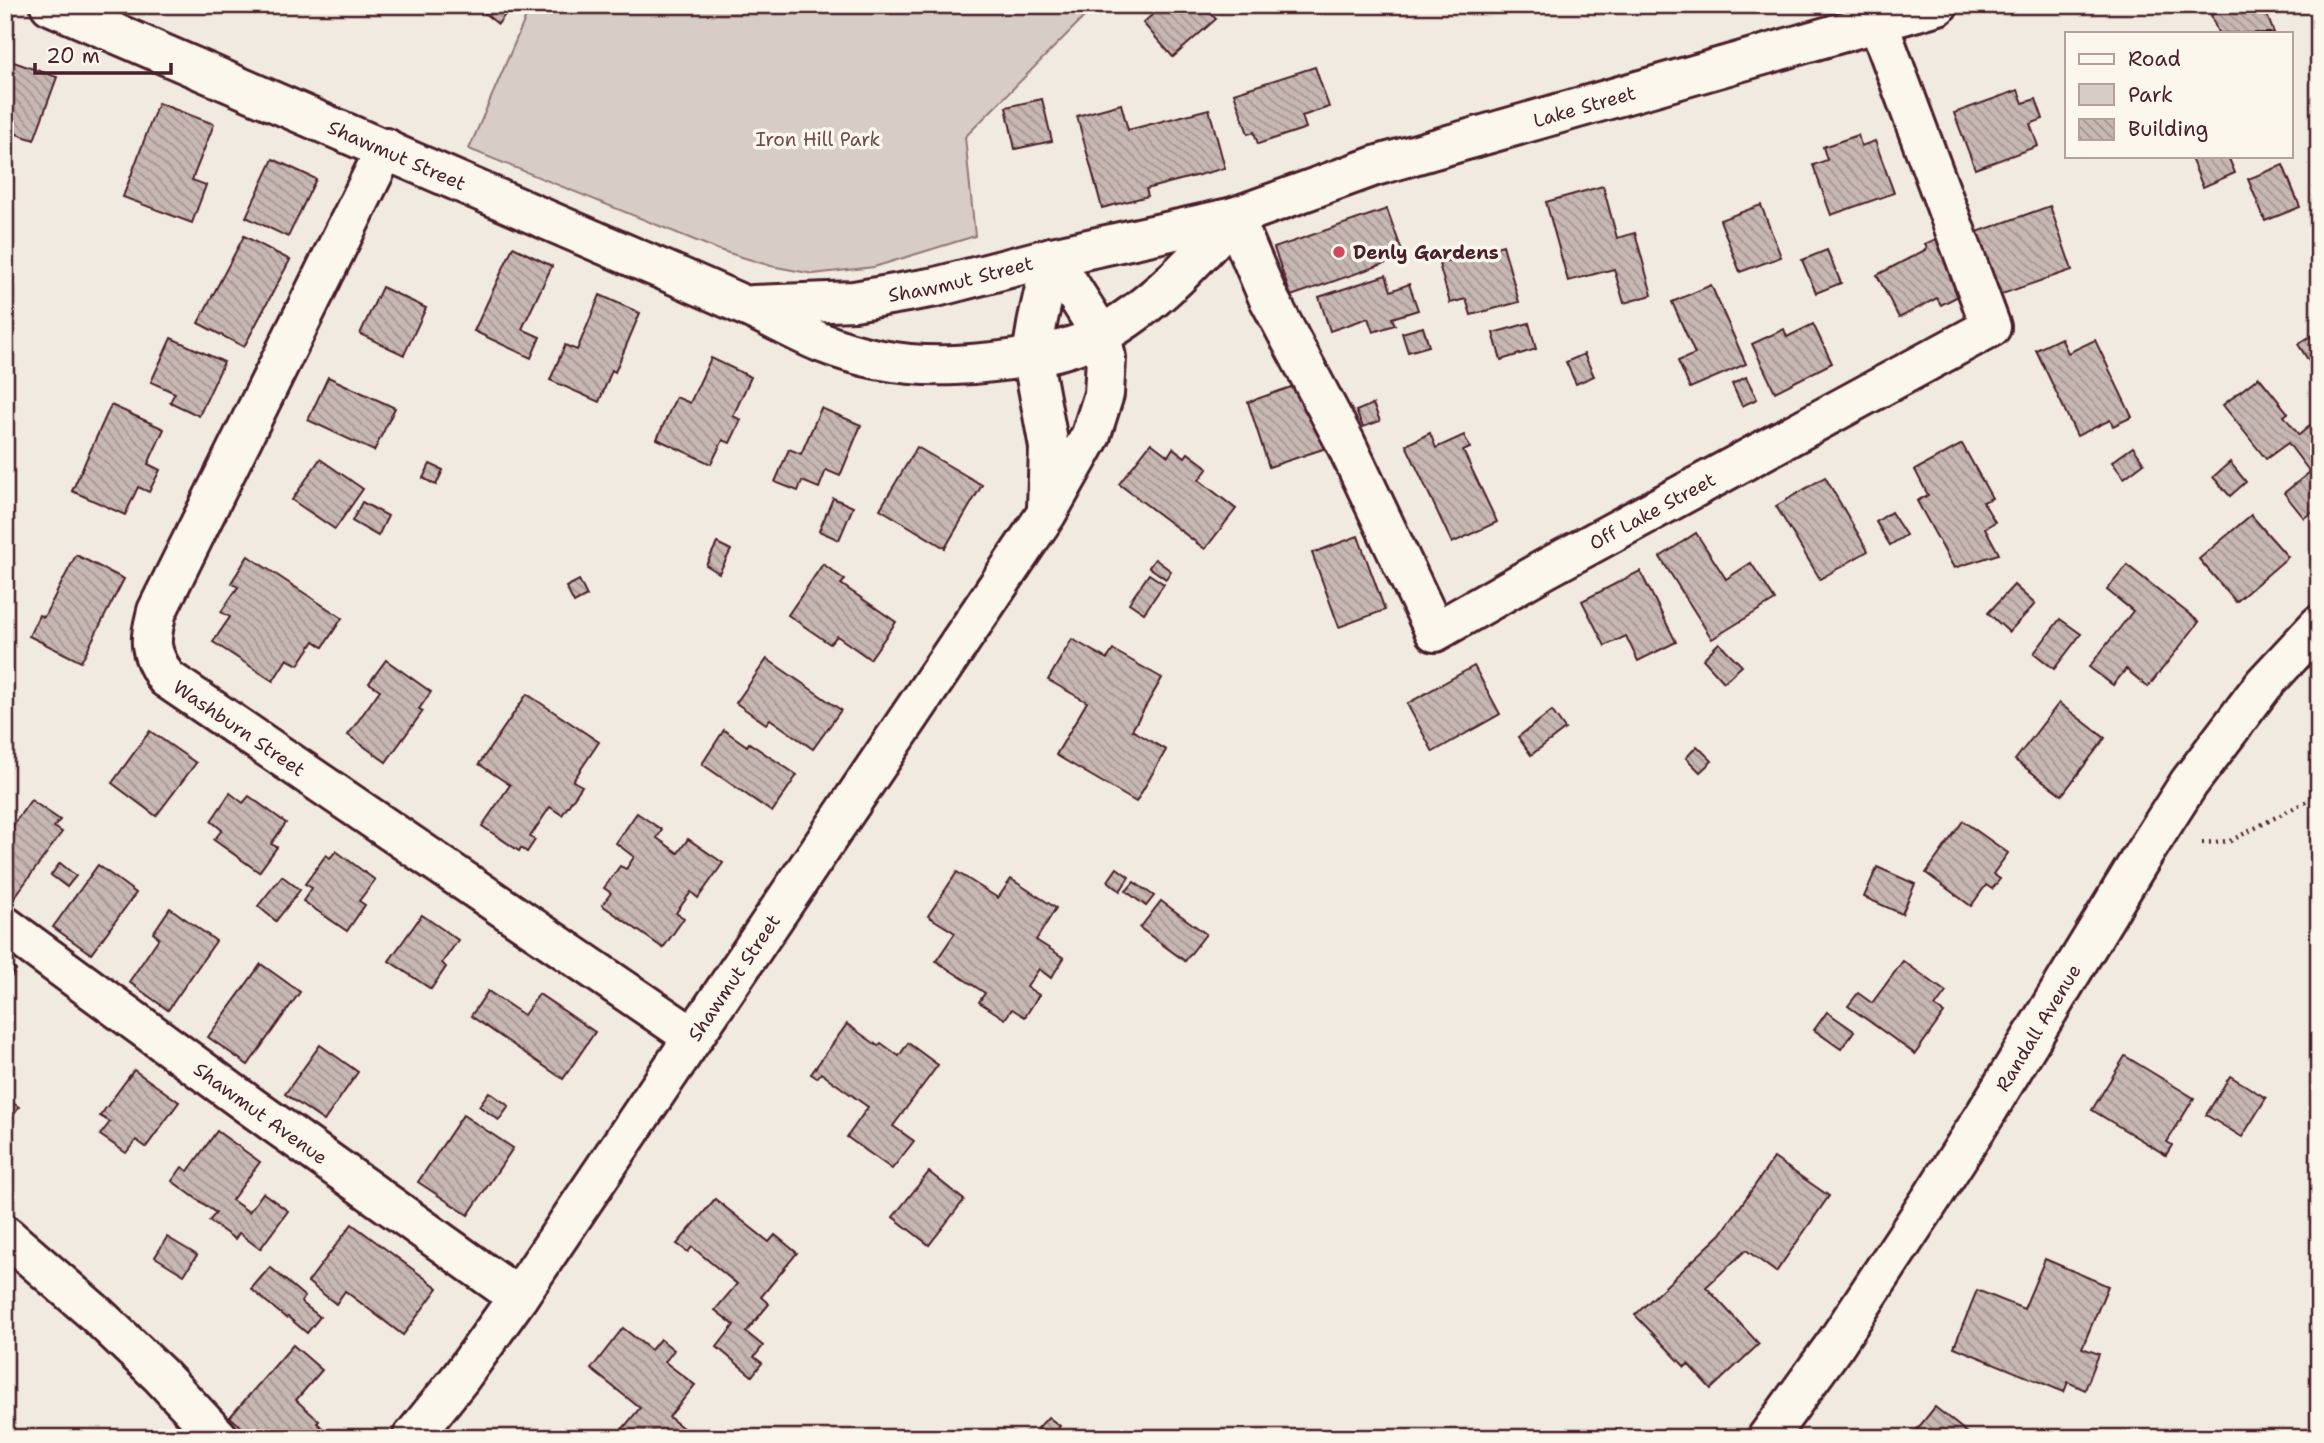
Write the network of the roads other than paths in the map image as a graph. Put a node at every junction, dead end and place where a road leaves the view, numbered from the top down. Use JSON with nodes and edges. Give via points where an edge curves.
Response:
{"nodes":[{"id":1,"x":50,"y":5,"type":"edge"},
{"id":2,"x":1938,"y":5,"type":"edge"},
{"id":3,"x":1878,"y":23,"type":"junction"},
{"id":4,"x":386,"y":148,"type":"junction"},
{"id":5,"x":1234,"y":217,"type":"junction"},
{"id":6,"x":1052,"y":257,"type":"junction"},
{"id":7,"x":744,"y":305,"type":"junction"},
{"id":8,"x":1101,"y":334,"type":"junction"},
{"id":9,"x":1047,"y":352,"type":"junction"},
{"id":10,"x":1047,"y":513,"type":"junction"},
{"id":11,"x":2319,"y":625,"type":"edge"},
{"id":12,"x":5,"y":926,"type":"edge"},
{"id":13,"x":692,"y":1037,"type":"junction"},
{"id":14,"x":5,"y":1235,"type":"edge"},
{"id":15,"x":518,"y":1297,"type":"junction"},
{"id":16,"x":219,"y":1438,"type":"edge"},
{"id":17,"x":412,"y":1438,"type":"edge"},
{"id":18,"x":1767,"y":1438,"type":"edge"}],
"edges":[{"from":1,"to":4,"type":"street","name":"Shawmut Street"},
{"from":2,"to":3,"type":"street","name":"Lake Street"},
{"from":3,"to":5,"type":"street","name":"Lake Street","via":[[1375,166]]},
{"from":3,"to":5,"type":"street","name":"Off Lake Street","via":[[1991,327],[1435,632],[1345,442],[1268,297]]},
{"from":4,"to":7,"type":"street","name":"Shawmut Street"},
{"from":4,"to":13,"type":"street","name":"Washburn Street","via":[[157,611],[150,636],[153,657],[166,678]]},
{"from":5,"to":6,"type":"street","name":"Lake Street"},
{"from":5,"to":8,"type":"street","name":"Lake Street","via":[[1187,269],[1148,303]]},
{"from":6,"to":7,"type":"street","name":"Shawmut Street","via":[[936,287],[854,302]]},
{"from":6,"to":8,"type":"street","name":"Shawmut Street"},
{"from":6,"to":9,"type":"street","name":"Shawmut Street","via":[[1038,318]]},
{"from":7,"to":9,"type":"street","name":"Shawmut Street","via":[[821,342],[905,364],[954,365]]},
{"from":8,"to":9,"type":"street","name":"Lake Street"},
{"from":8,"to":10,"type":"street","name":"Shawmut Street","via":[[1106,358],[1104,394],[1091,436]]},
{"from":9,"to":10,"type":"street","name":"Shawmut Street"},
{"from":10,"to":13,"type":"street","name":"Shawmut Street"},
{"from":11,"to":18,"type":"street","name":"Randall Avenue","via":[[2234,721],[2152,840],[1933,1196]]},
{"from":12,"to":15,"type":"street","name":"Shawmut Avenue"},
{"from":13,"to":15,"type":"street","name":"Shawmut Street"},
{"from":14,"to":16,"type":"street","via":[[96,1314]]},
{"from":15,"to":17,"type":"street","name":"Shawmut Street"}]}
